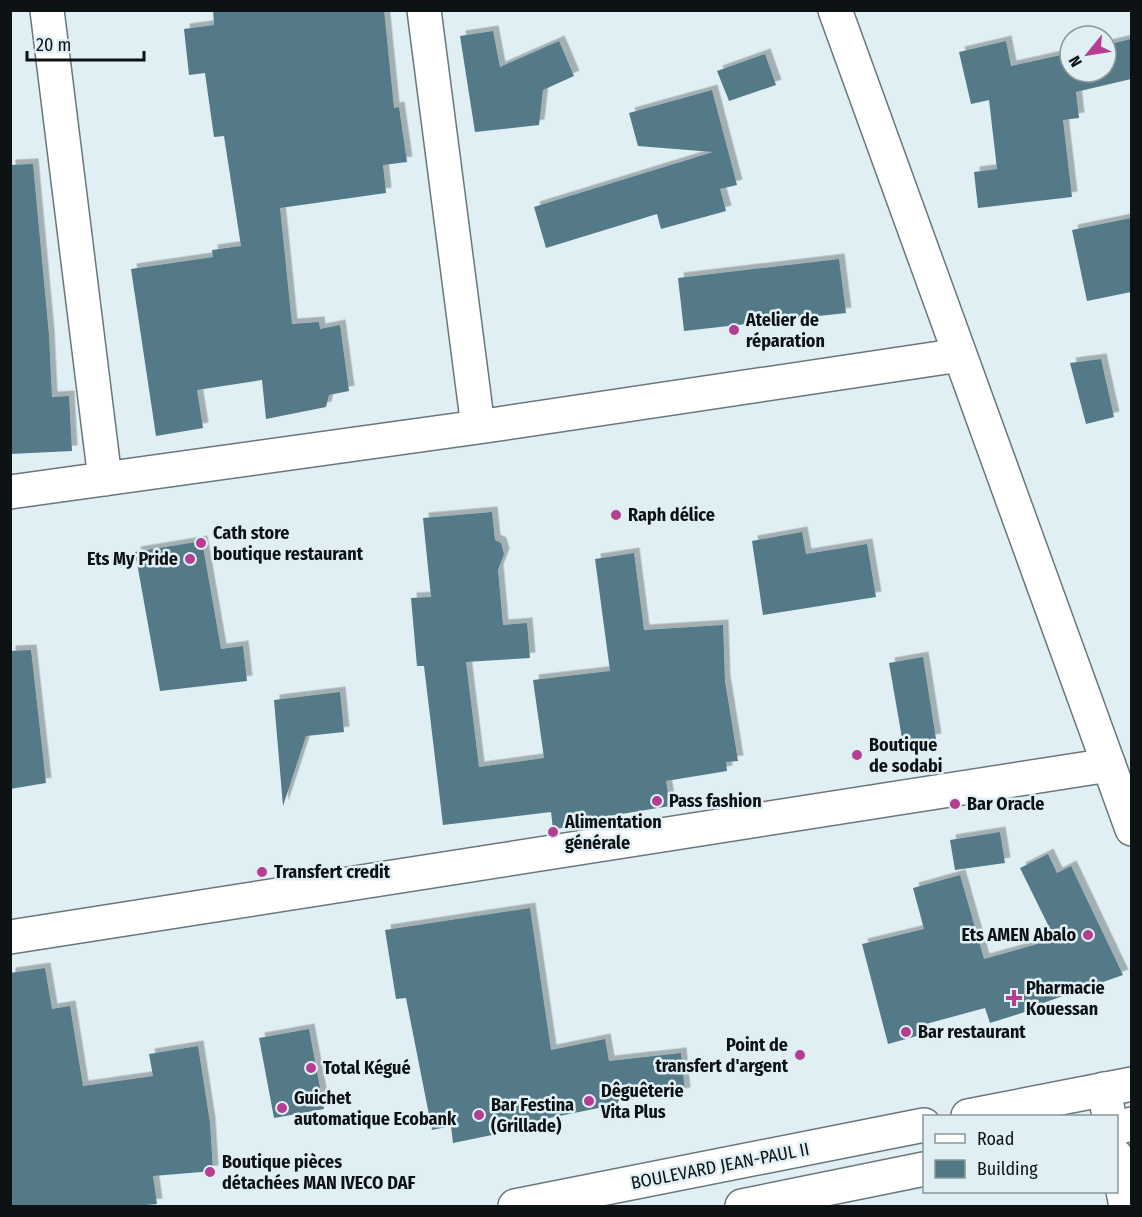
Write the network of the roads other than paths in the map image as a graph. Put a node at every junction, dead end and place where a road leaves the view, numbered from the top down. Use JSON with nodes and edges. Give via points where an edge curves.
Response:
{"nodes":[{"id":1,"x":47,"y":10,"type":"edge"},
{"id":2,"x":424,"y":10,"type":"edge"},
{"id":3,"x":835,"y":10,"type":"edge"},
{"id":4,"x":960,"y":355,"type":"junction"},
{"id":5,"x":478,"y":428,"type":"junction"},
{"id":6,"x":105,"y":479,"type":"junction"},
{"id":7,"x":10,"y":492,"type":"edge"},
{"id":8,"x":1108,"y":765,"type":"junction"},
{"id":9,"x":1131,"y":829,"type":"edge"},
{"id":10,"x":10,"y":937,"type":"edge"},
{"id":11,"x":1115,"y":1097,"type":"edge"},
{"id":12,"x":976,"y":1115,"type":"edge"},
{"id":13,"x":923,"y":1125,"type":"edge"},
{"id":14,"x":1118,"y":1166,"type":"edge"},
{"id":15,"x":923,"y":1169,"type":"edge"},
{"id":16,"x":515,"y":1206,"type":"edge"},
{"id":17,"x":742,"y":1206,"type":"edge"},
{"id":18,"x":1126,"y":1206,"type":"edge"}],
"edges":[{"from":1,"to":6,"type":"street"},
{"from":2,"to":5,"type":"street"},
{"from":3,"to":4,"type":"street"},
{"from":4,"to":5,"type":"street"},
{"from":4,"to":8,"type":"street"},
{"from":5,"to":6,"type":"street"},
{"from":6,"to":7,"type":"street"},
{"from":8,"to":9,"type":"street"},
{"from":8,"to":10,"type":"street"},
{"from":11,"to":12,"type":"street"},
{"from":13,"to":16,"type":"street","name":"BOULEVARD JEAN-PAUL II"},
{"from":14,"to":18,"type":"street"},
{"from":15,"to":17,"type":"street"}]}
